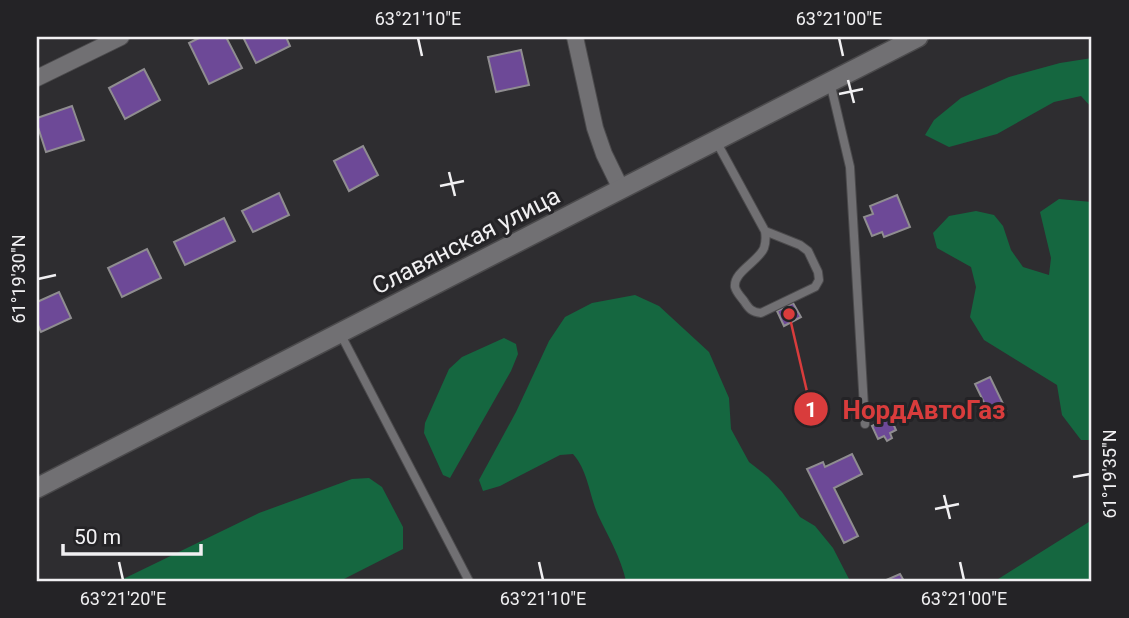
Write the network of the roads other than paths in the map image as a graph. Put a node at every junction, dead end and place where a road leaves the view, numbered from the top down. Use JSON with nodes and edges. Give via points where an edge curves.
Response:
{"nodes":[{"id":1,"x":121,"y":37,"type":"edge"},
{"id":2,"x":575,"y":37,"type":"edge"},
{"id":3,"x":906,"y":40,"type":"edge"},
{"id":4,"x":37,"y":78,"type":"edge"},
{"id":5,"x":830,"y":82,"type":"junction"},
{"id":6,"x":716,"y":141,"type":"junction"},
{"id":7,"x":621,"y":189,"type":"junction"},
{"id":8,"x":765,"y":231,"type":"junction"},
{"id":9,"x":340,"y":333,"type":"junction"},
{"id":10,"x":865,"y":424,"type":"dead end"},
{"id":11,"x":37,"y":488,"type":"edge"},
{"id":12,"x":469,"y":581,"type":"edge"}],
"edges":[{"from":1,"to":4,"type":"street"},
{"from":2,"to":7,"type":"street","via":[[595,128]]},
{"from":3,"to":5,"type":"street","name":"Славянская улица"},
{"from":5,"to":6,"type":"street","name":"Славянская улица"},
{"from":5,"to":10,"type":"lane","via":[[850,167]]},
{"from":6,"to":7,"type":"street","name":"Славянская улица"},
{"from":6,"to":8,"type":"lane"},
{"from":7,"to":9,"type":"street","name":"Славянская улица"},
{"from":8,"to":8,"type":"lane","via":[[764,248],[734,284],[748,307],[761,313],[815,287],[819,280],[808,251]]},
{"from":9,"to":11,"type":"street","name":"Славянская улица"},
{"from":9,"to":12,"type":"lane"}]}
